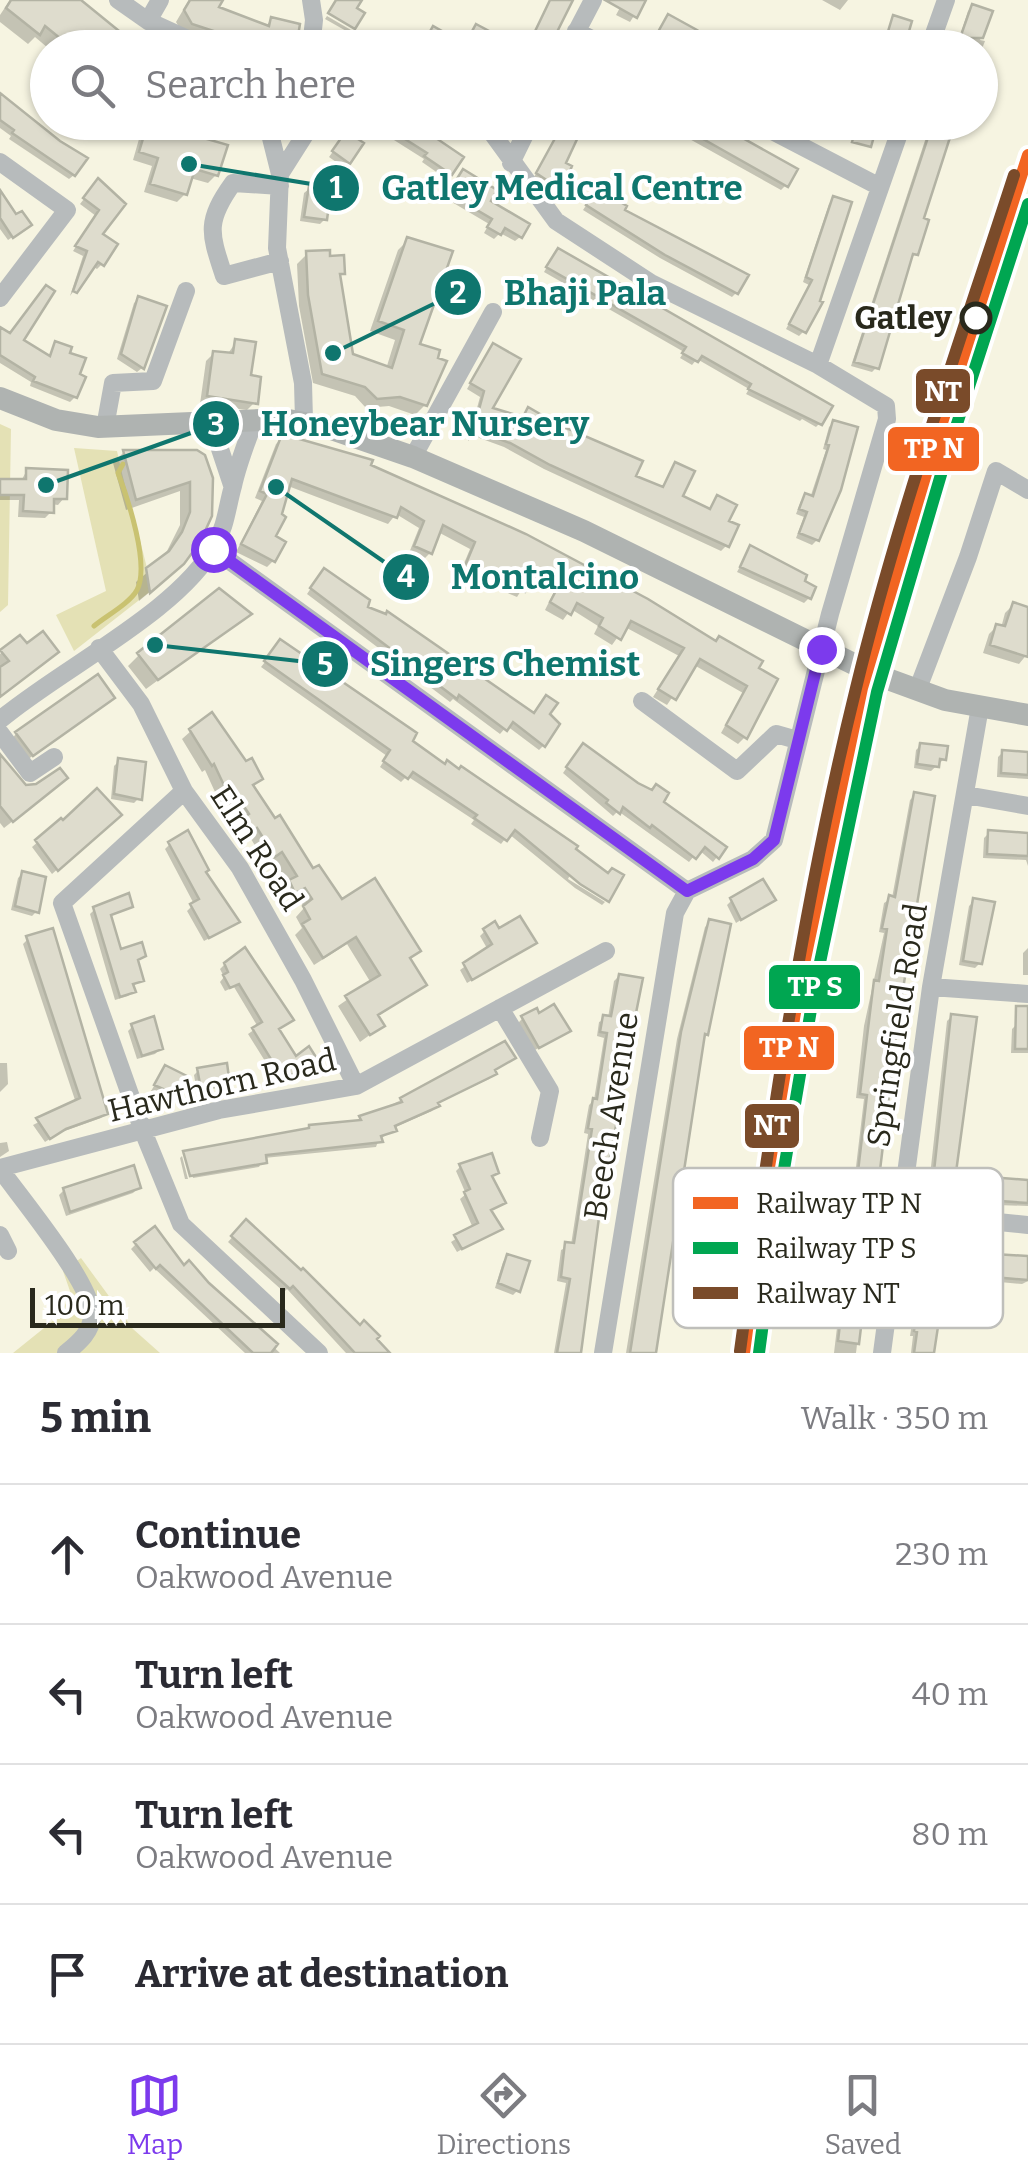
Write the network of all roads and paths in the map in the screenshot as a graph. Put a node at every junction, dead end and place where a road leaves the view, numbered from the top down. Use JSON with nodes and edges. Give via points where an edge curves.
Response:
{"nodes":[{"id":1,"x":118,"y":0,"type":"edge"},
{"id":2,"x":160,"y":0,"type":"edge"},
{"id":3,"x":311,"y":0,"type":"edge"},
{"id":4,"x":593,"y":0,"type":"edge"},
{"id":5,"x":922,"y":0,"type":"edge"},
{"id":6,"x":944,"y":6,"type":"edge"},
{"id":7,"x":148,"y":21,"type":"junction"},
{"id":8,"x":168,"y":30,"type":"edge"},
{"id":9,"x":313,"y":30,"type":"edge"},
{"id":10,"x":577,"y":30,"type":"edge"},
{"id":11,"x":935,"y":30,"type":"edge"},
{"id":12,"x":271,"y":140,"type":"edge"},
{"id":13,"x":303,"y":140,"type":"edge"},
{"id":14,"x":496,"y":140,"type":"edge"},
{"id":15,"x":522,"y":140,"type":"edge"},
{"id":16,"x":790,"y":140,"type":"edge"},
{"id":17,"x":897,"y":140,"type":"edge"},
{"id":18,"x":0,"y":162,"type":"edge"},
{"id":19,"x":511,"y":162,"type":"junction"},
{"id":20,"x":280,"y":180,"type":"junction"},
{"id":21,"x":880,"y":187,"type":"junction"},
{"id":22,"x":280,"y":262,"type":"junction"},
{"id":23,"x":186,"y":291,"type":"dead end"},
{"id":24,"x":0,"y":298,"type":"edge"},
{"id":25,"x":493,"y":312,"type":"dead end"},
{"id":26,"x":818,"y":365,"type":"junction"},
{"id":27,"x":0,"y":398,"type":"edge"},
{"id":28,"x":254,"y":420,"type":"junction"},
{"id":29,"x":304,"y":420,"type":"junction"},
{"id":30,"x":210,"y":422,"type":"junction"},
{"id":31,"x":105,"y":427,"type":"junction"},
{"id":32,"x":413,"y":457,"type":"junction"},
{"id":33,"x":232,"y":486,"type":"junction"},
{"id":34,"x":1028,"y":490,"type":"edge"},
{"id":35,"x":213,"y":549,"type":"junction"},
{"id":36,"x":99,"y":648,"type":"junction"},
{"id":37,"x":821,"y":649,"type":"junction"},
{"id":38,"x":917,"y":691,"type":"junction"},
{"id":39,"x":642,"y":701,"type":"dead end"},
{"id":40,"x":980,"y":707,"type":"junction"},
{"id":41,"x":1028,"y":715,"type":"edge"},
{"id":42,"x":0,"y":720,"type":"edge"},
{"id":43,"x":0,"y":733,"type":"edge"},
{"id":44,"x":797,"y":740,"type":"junction"},
{"id":45,"x":54,"y":757,"type":"dead end"},
{"id":46,"x":184,"y":790,"type":"junction"},
{"id":47,"x":966,"y":795,"type":"junction"},
{"id":48,"x":1028,"y":806,"type":"edge"},
{"id":49,"x":687,"y":891,"type":"junction"},
{"id":50,"x":606,"y":950,"type":"dead end"},
{"id":51,"x":931,"y":987,"type":"junction"},
{"id":52,"x":1028,"y":994,"type":"edge"},
{"id":53,"x":500,"y":1008,"type":"junction"},
{"id":54,"x":356,"y":1086,"type":"junction"},
{"id":55,"x":143,"y":1131,"type":"junction"},
{"id":56,"x":540,"y":1138,"type":"dead end"},
{"id":57,"x":0,"y":1168,"type":"edge"},
{"id":58,"x":905,"y":1168,"type":"edge"},
{"id":59,"x":1003,"y":1222,"type":"edge"},
{"id":60,"x":1028,"y":1224,"type":"edge"},
{"id":61,"x":885,"y":1328,"type":"edge"},
{"id":62,"x":66,"y":1353,"type":"edge"},
{"id":63,"x":319,"y":1353,"type":"edge"},
{"id":64,"x":602,"y":1353,"type":"edge"},
{"id":65,"x":882,"y":1353,"type":"edge"}],
"edges":[{"from":1,"to":7,"type":"street"},
{"from":2,"to":7,"type":"street"},
{"from":3,"to":9,"type":"street"},
{"from":4,"to":10,"type":"street"},
{"from":5,"to":6,"type":"street"},
{"from":6,"to":11,"type":"street"},
{"from":7,"to":8,"type":"street"},
{"from":12,"to":20,"type":"street"},
{"from":13,"to":20,"type":"street"},
{"from":14,"to":19,"type":"street"},
{"from":15,"to":19,"type":"street"},
{"from":16,"to":21,"type":"street"},
{"from":17,"to":21,"type":"street"},
{"from":18,"to":24,"type":"street","via":[[67,210]]},
{"from":19,"to":26,"type":"street","via":[[556,221],[651,283]]},
{"from":20,"to":22,"type":"street"},
{"from":20,"to":22,"type":"street","via":[[233,183],[218,204],[210,234],[224,276]]},
{"from":21,"to":26,"type":"street"},
{"from":22,"to":29,"type":"street"},
{"from":23,"to":31,"type":"street","via":[[153,382],[113,382]]},
{"from":25,"to":32,"type":"street"},
{"from":26,"to":37,"type":"street","via":[[887,410]]},
{"from":27,"to":31,"type":"main road","via":[[56,420]]},
{"from":28,"to":29,"type":"main road"},
{"from":28,"to":30,"type":"main road"},
{"from":28,"to":33,"type":"street"},
{"from":29,"to":32,"type":"main road"},
{"from":30,"to":31,"type":"main road"},
{"from":30,"to":33,"type":"street"},
{"from":32,"to":37,"type":"main road","via":[[584,531]]},
{"from":33,"to":35,"type":"street"},
{"from":34,"to":38,"type":"street","via":[[996,471]]},
{"from":35,"to":36,"type":"street","via":[[182,586]]},
{"from":35,"to":49,"type":"street"},
{"from":36,"to":42,"type":"street"},
{"from":36,"to":46,"type":"street","name":"Elm Road","via":[[142,704]]},
{"from":37,"to":38,"type":"main road"},
{"from":37,"to":44,"type":"street"},
{"from":38,"to":40,"type":"main road"},
{"from":39,"to":44,"type":"street","via":[[737,772],[776,734]]},
{"from":40,"to":41,"type":"main road"},
{"from":40,"to":47,"type":"street","name":"Springfield Road"},
{"from":43,"to":45,"type":"street","via":[[30,774]]},
{"from":44,"to":49,"type":"street","via":[[774,840],[753,859]]},
{"from":46,"to":54,"type":"street","name":"Elm Road","via":[[240,868]]},
{"from":46,"to":55,"type":"street","via":[[62,903]]},
{"from":47,"to":48,"type":"street"},
{"from":47,"to":51,"type":"street","name":"Springfield Road"},
{"from":49,"to":64,"type":"street","name":"Beech Avenue","via":[[675,914]]},
{"from":50,"to":53,"type":"street","name":"Hawthorn Road"},
{"from":51,"to":52,"type":"street"},
{"from":51,"to":58,"type":"street","name":"Springfield Road"},
{"from":53,"to":54,"type":"street","name":"Hawthorn Road"},
{"from":53,"to":56,"type":"street","via":[[550,1090]]},
{"from":54,"to":55,"type":"street","name":"Hawthorn Road"},
{"from":55,"to":57,"type":"street","name":"Hawthorn Road"},
{"from":55,"to":63,"type":"street","via":[[182,1224]]},
{"from":57,"to":62,"type":"street","via":[[88,1297],[92,1315],[85,1337]]},
{"from":59,"to":60,"type":"street"},
{"from":61,"to":65,"type":"street","name":"Springfield Road"}]}
